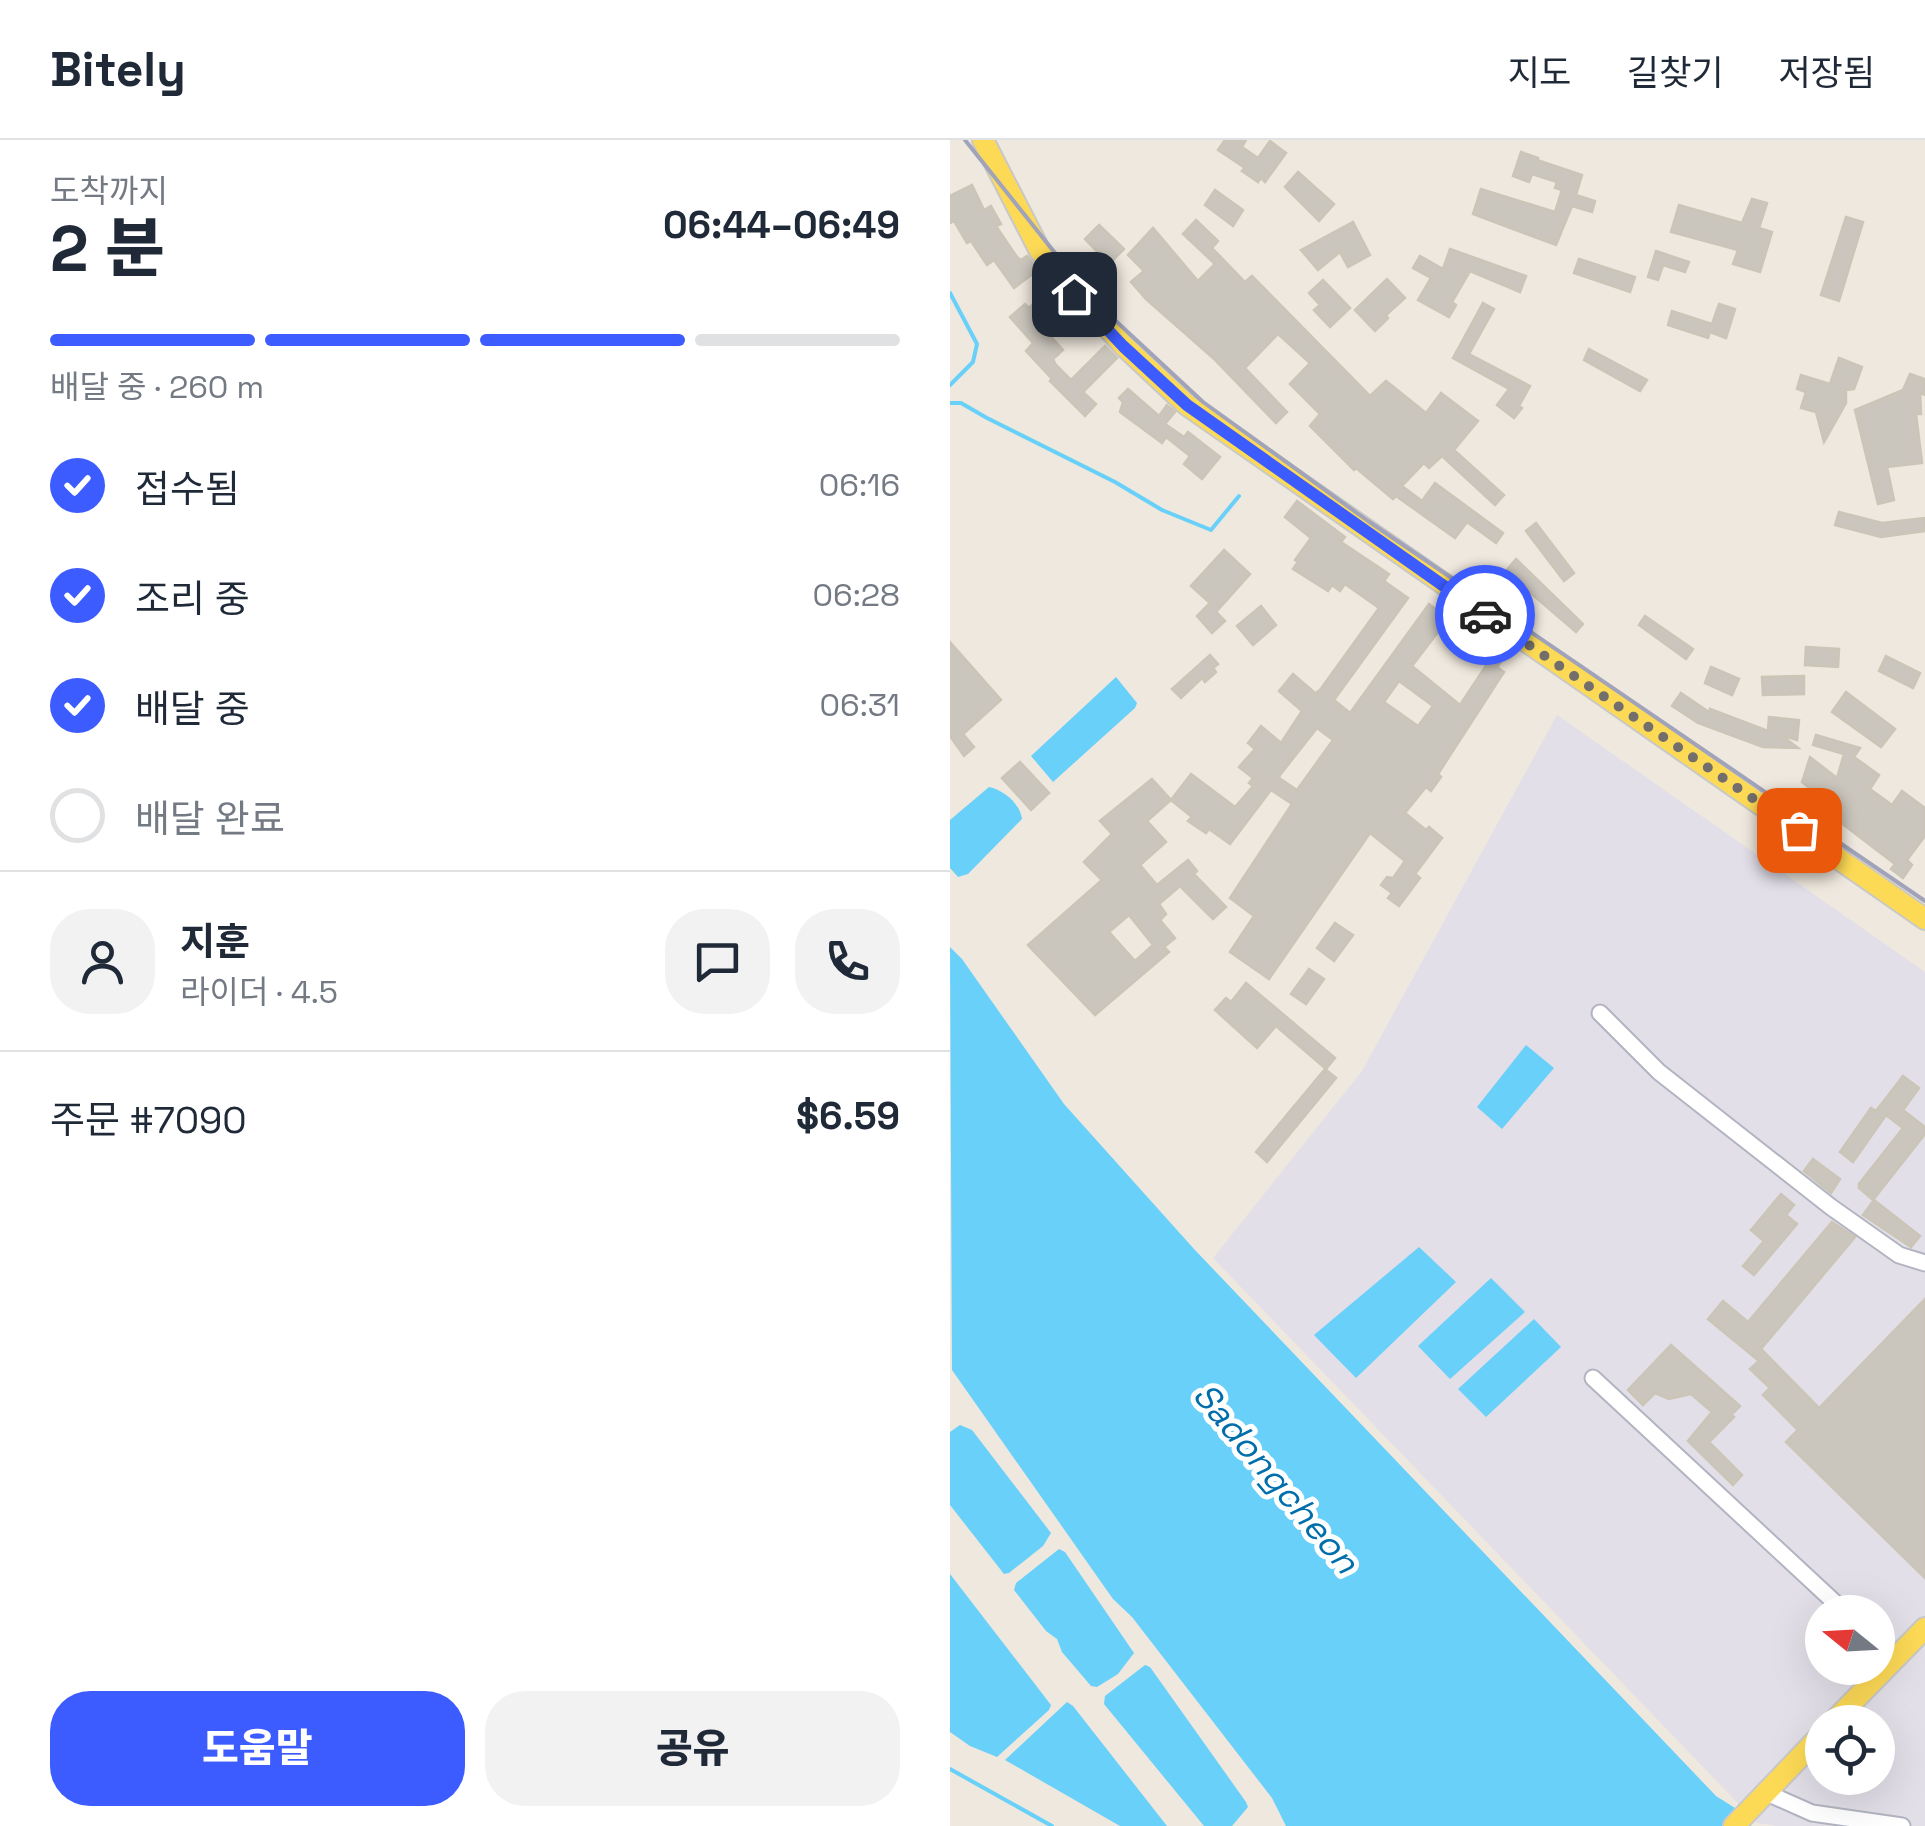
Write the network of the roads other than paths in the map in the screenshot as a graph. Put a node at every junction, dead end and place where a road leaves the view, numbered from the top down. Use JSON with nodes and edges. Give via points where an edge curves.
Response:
{"nodes":[{"id":1,"x":982,"y":140,"type":"edge"},
{"id":2,"x":1925,"y":919,"type":"edge"},
{"id":3,"x":1600,"y":1013,"type":"dead end"},
{"id":4,"x":1925,"y":1263,"type":"edge"},
{"id":5,"x":1593,"y":1378,"type":"dead end"},
{"id":6,"x":1827,"y":1595,"type":"edge"},
{"id":7,"x":1925,"y":1628,"type":"edge"},
{"id":8,"x":1895,"y":1658,"type":"edge"},
{"id":9,"x":1869,"y":1685,"type":"edge"},
{"id":10,"x":1850,"y":1705,"type":"edge"},
{"id":11,"x":1805,"y":1752,"type":"edge"},
{"id":12,"x":1766,"y":1793,"type":"junction"},
{"id":13,"x":1740,"y":1820,"type":"edge"},
{"id":14,"x":1902,"y":1826,"type":"edge"}],
"edges":[{"from":1,"to":2,"type":"main road","via":[[1040,251],[1123,346],[1187,405]]},
{"from":3,"to":4,"type":"street","via":[[1660,1072],[1831,1208],[1899,1255]]},
{"from":5,"to":6,"type":"street"},
{"from":7,"to":8,"type":"main road"},
{"from":9,"to":10,"type":"main road"},
{"from":11,"to":12,"type":"main road"},
{"from":12,"to":13,"type":"main road"},
{"from":12,"to":14,"type":"street","via":[[1812,1813]]}]}
